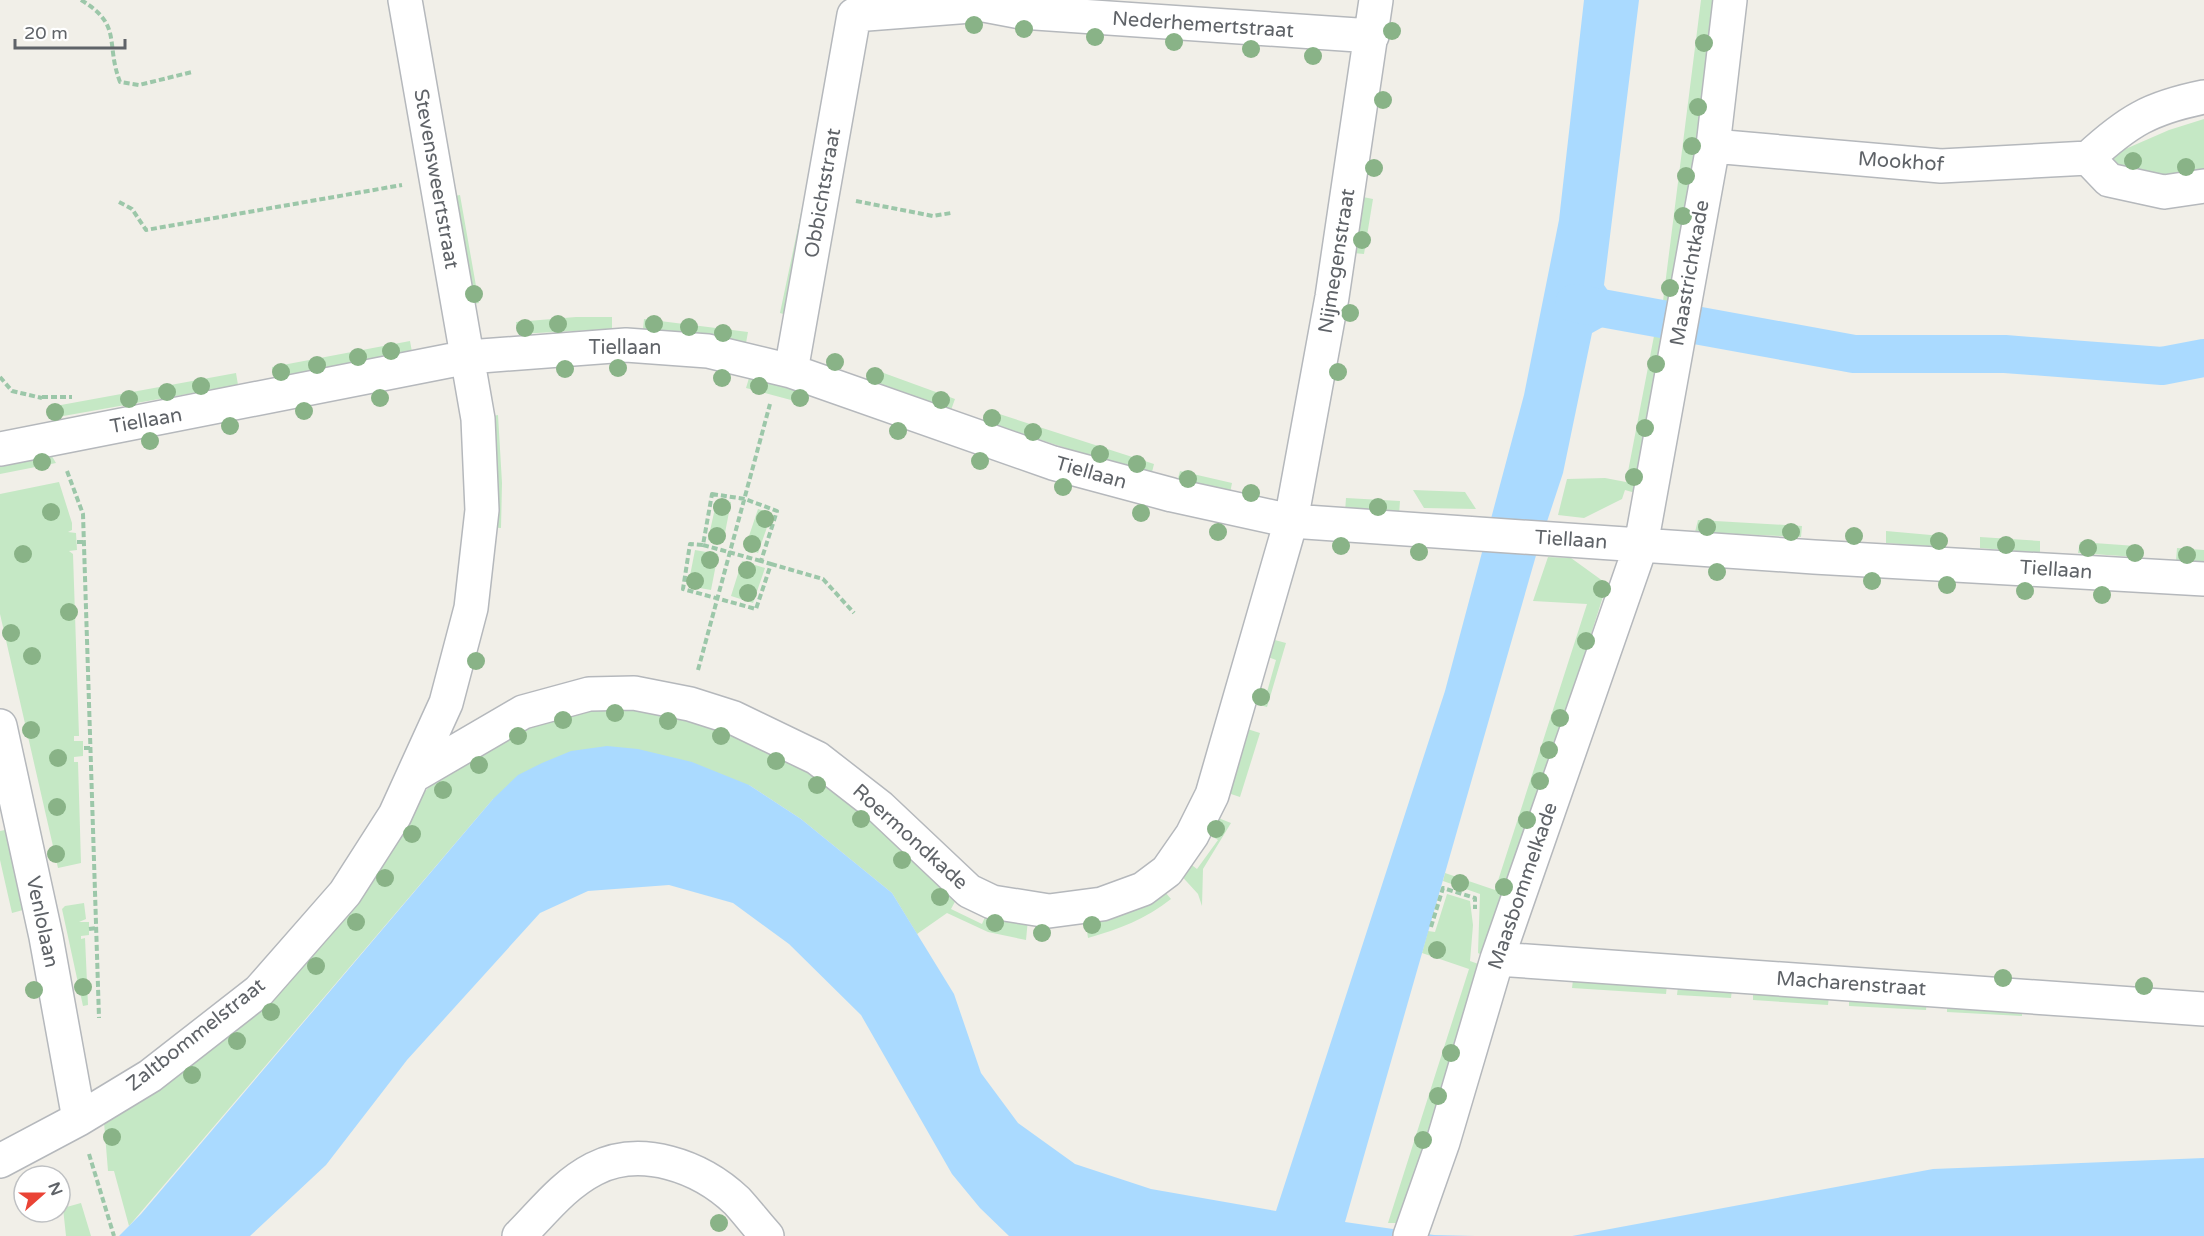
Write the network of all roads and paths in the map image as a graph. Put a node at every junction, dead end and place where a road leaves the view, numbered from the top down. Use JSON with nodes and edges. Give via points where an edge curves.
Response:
{"nodes":[{"id":1,"x":81,"y":0,"type":"edge"},
{"id":2,"x":405,"y":0,"type":"edge"},
{"id":3,"x":1376,"y":0,"type":"edge"},
{"id":4,"x":1730,"y":0,"type":"edge"},
{"id":5,"x":983,"y":3,"type":"edge"},
{"id":6,"x":850,"y":8,"type":"edge"},
{"id":7,"x":1372,"y":36,"type":"junction"},
{"id":8,"x":192,"y":72,"type":"dead end"},
{"id":9,"x":2204,"y":97,"type":"edge"},
{"id":10,"x":1713,"y":146,"type":"junction"},
{"id":11,"x":2088,"y":158,"type":"junction"},
{"id":12,"x":436,"y":179,"type":"junction"},
{"id":13,"x":2204,"y":186,"type":"edge"},
{"id":14,"x":855,"y":201,"type":"dead end"},
{"id":15,"x":119,"y":202,"type":"dead end"},
{"id":16,"x":951,"y":213,"type":"dead end"},
{"id":17,"x":468,"y":357,"type":"junction"},
{"id":18,"x":791,"y":371,"type":"junction"},
{"id":19,"x":0,"y":377,"type":"edge"},
{"id":20,"x":760,"y":402,"type":"dead end"},
{"id":21,"x":770,"y":404,"type":"junction"},
{"id":22,"x":781,"y":408,"type":"dead end"},
{"id":23,"x":54,"y":437,"type":"junction"},
{"id":24,"x":0,"y":449,"type":"edge"},
{"id":25,"x":745,"y":499,"type":"junction"},
{"id":26,"x":1291,"y":521,"type":"junction"},
{"id":27,"x":77,"y":542,"type":"dead end"},
{"id":28,"x":84,"y":542,"type":"junction"},
{"id":29,"x":703,"y":545,"type":"junction"},
{"id":30,"x":1641,"y":545,"type":"junction"},
{"id":31,"x":730,"y":551,"type":"junction"},
{"id":32,"x":761,"y":561,"type":"junction"},
{"id":33,"x":771,"y":564,"type":"junction"},
{"id":34,"x":2204,"y":579,"type":"edge"},
{"id":35,"x":718,"y":597,"type":"junction"},
{"id":36,"x":854,"y":613,"type":"dead end"},
{"id":37,"x":690,"y":704,"type":"junction"},
{"id":38,"x":0,"y":726,"type":"edge"},
{"id":39,"x":84,"y":748,"type":"dead end"},
{"id":40,"x":90,"y":748,"type":"junction"},
{"id":41,"x":415,"y":775,"type":"junction"},
{"id":42,"x":5,"y":778,"type":"edge"},
{"id":43,"x":1474,"y":918,"type":"dead end"},
{"id":44,"x":1431,"y":927,"type":"dead end"},
{"id":45,"x":96,"y":928,"type":"junction"},
{"id":46,"x":89,"y":929,"type":"dead end"},
{"id":47,"x":1497,"y":959,"type":"junction"},
{"id":48,"x":2204,"y":1008,"type":"edge"},
{"id":49,"x":99,"y":1022,"type":"dead end"},
{"id":50,"x":79,"y":1119,"type":"junction"},
{"id":51,"x":0,"y":1161,"type":"edge"},
{"id":52,"x":1411,"y":1233,"type":"edge"},
{"id":53,"x":114,"y":1236,"type":"edge"},
{"id":54,"x":519,"y":1236,"type":"edge"},
{"id":55,"x":766,"y":1236,"type":"edge"}],
"edges":[{"from":1,"to":8,"type":"path","via":[[99,11],[109,25],[120,82],[139,85]]},
{"from":2,"to":12,"type":"street","name":"Stevensweertstraat"},
{"from":3,"to":7,"type":"street","name":"Nijmegenstraat"},
{"from":4,"to":10,"type":"street","name":"Maastrichtkade"},
{"from":5,"to":6,"type":"street","name":"Nederhemertstraat"},
{"from":5,"to":7,"type":"street","name":"Nederhemertstraat","via":[[1021,12]]},
{"from":6,"to":18,"type":"street","name":"Obbichtstraat"},
{"from":7,"to":26,"type":"street","name":"Nijmegenstraat","via":[[1332,297]]},
{"from":9,"to":11,"type":"street","via":[[2168,104],[2121,127]]},
{"from":10,"to":11,"type":"street","name":"Mookhof","via":[[1941,166]]},
{"from":10,"to":30,"type":"street","name":"Maastrichtkade"},
{"from":11,"to":13,"type":"street","via":[[2109,180],[2164,192]]},
{"from":12,"to":15,"type":"path","via":[[146,230],[132,209]]},
{"from":12,"to":17,"type":"street","name":"Stevensweertstraat"},
{"from":14,"to":16,"type":"path","via":[[933,216]]},
{"from":17,"to":18,"type":"street","name":"Tiellaan","via":[[626,345],[708,351]]},
{"from":17,"to":23,"type":"street","name":"Tiellaan"},
{"from":17,"to":41,"type":"street","name":"Zaltbommelstraat","via":[[478,419],[482,510],[471,608],[446,703]]},
{"from":18,"to":26,"type":"street","name":"Tiellaan","via":[[1053,463]]},
{"from":19,"to":23,"type":"path","via":[[12,391],[42,397]]},
{"from":20,"to":21,"type":"path"},
{"from":21,"to":22,"type":"path"},
{"from":21,"to":25,"type":"path"},
{"from":23,"to":24,"type":"street","name":"Tiellaan"},
{"from":23,"to":28,"type":"path","via":[[83,514]]},
{"from":25,"to":29,"type":"path","via":[[712,494]]},
{"from":25,"to":31,"type":"path"},
{"from":25,"to":32,"type":"path","via":[[777,512]]},
{"from":26,"to":30,"type":"street","name":"Tiellaan"},
{"from":26,"to":37,"type":"street","name":"Roermondkade","via":[[1212,795],[1192,835],[1167,871],[1143,890],[1102,904],[1049,911],[992,902],[969,891],[880,807],[817,758],[734,718]]},
{"from":27,"to":28,"type":"path"},
{"from":28,"to":40,"type":"path"},
{"from":29,"to":31,"type":"path"},
{"from":29,"to":35,"type":"path","via":[[690,543],[683,589]]},
{"from":30,"to":34,"type":"street","name":"Tiellaan"},
{"from":30,"to":47,"type":"street","name":"Maasbommelkade"},
{"from":31,"to":32,"type":"path"},
{"from":31,"to":35,"type":"path"},
{"from":32,"to":33,"type":"path"},
{"from":33,"to":35,"type":"path","via":[[756,609]]},
{"from":33,"to":36,"type":"path","via":[[823,579]]},
{"from":35,"to":37,"type":"path"},
{"from":37,"to":41,"type":"street","name":"Roermondkade","via":[[634,693],[589,694],[523,712]]},
{"from":38,"to":42,"type":"street","name":"Venlolaan"},
{"from":39,"to":40,"type":"path"},
{"from":40,"to":45,"type":"path"},
{"from":41,"to":50,"type":"street","name":"Zaltbommelstraat","via":[[345,893],[259,991],[150,1076]]},
{"from":42,"to":50,"type":"street","name":"Venlolaan","via":[[46,937]]},
{"from":43,"to":44,"type":"path","via":[[1475,898],[1443,888]]},
{"from":45,"to":46,"type":"path"},
{"from":45,"to":49,"type":"path"},
{"from":47,"to":48,"type":"street","name":"Macharenstraat"},
{"from":47,"to":52,"type":"street","name":"Maasbommelkade","via":[[1443,1142]]},
{"from":50,"to":51,"type":"street","name":"Zaltbommelstraat"},
{"from":50,"to":53,"type":"path"},
{"from":54,"to":55,"type":"street","via":[[558,1195],[592,1170],[638,1158],[675,1164],[704,1177],[736,1201]]}]}
